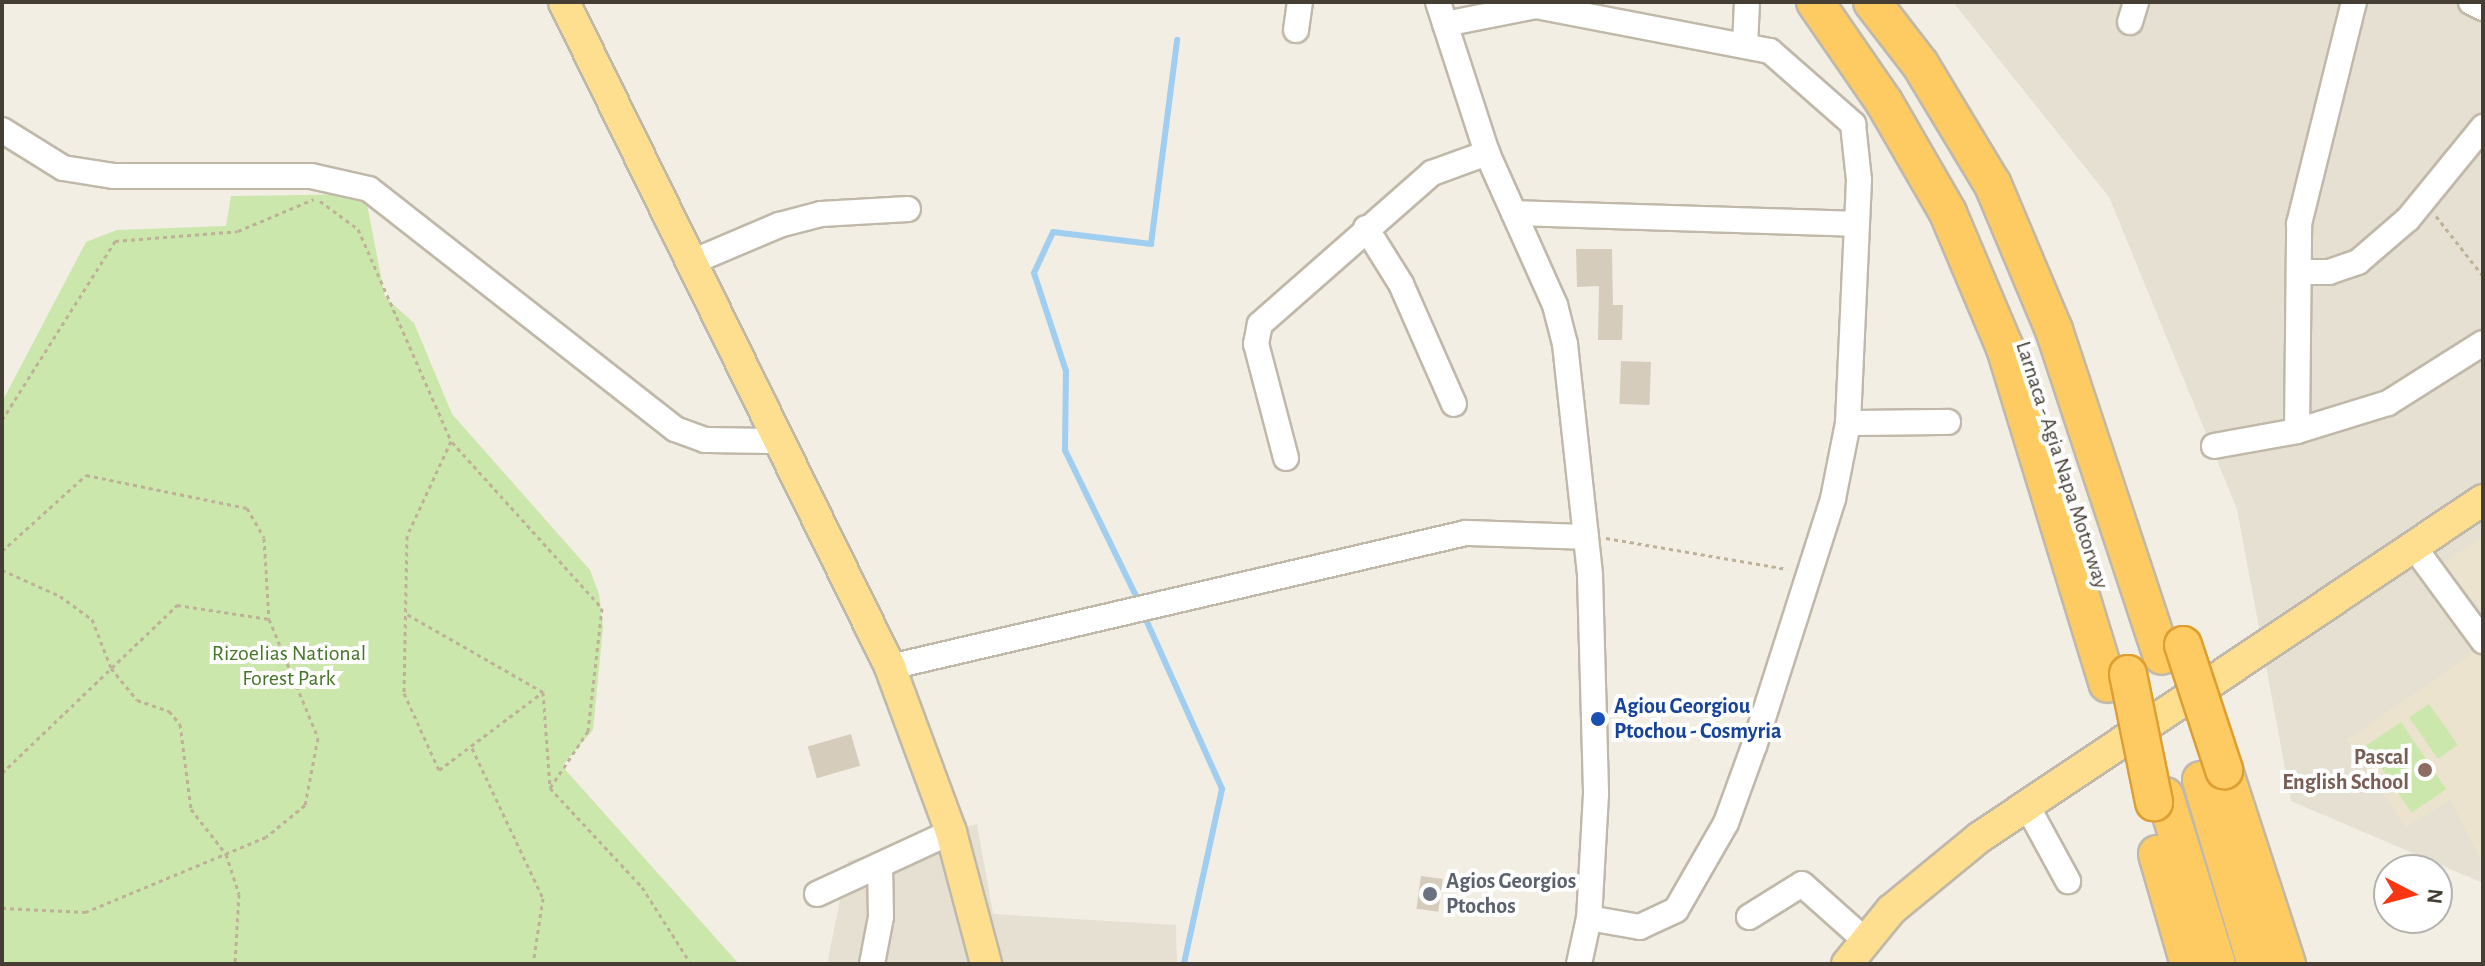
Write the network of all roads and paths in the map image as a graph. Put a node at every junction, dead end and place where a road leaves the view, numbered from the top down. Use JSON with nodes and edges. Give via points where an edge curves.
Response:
{"nodes":[{"id":1,"x":564,"y":2,"type":"edge"},
{"id":2,"x":1300,"y":2,"type":"edge"},
{"id":3,"x":1747,"y":2,"type":"edge"},
{"id":4,"x":1815,"y":2,"type":"edge"},
{"id":5,"x":1831,"y":2,"type":"edge"},
{"id":6,"x":1872,"y":2,"type":"edge"},
{"id":7,"x":1884,"y":2,"type":"edge"},
{"id":8,"x":2354,"y":2,"type":"edge"},
{"id":9,"x":2471,"y":2,"type":"edge"},
{"id":10,"x":2483,"y":8,"type":"edge"},
{"id":11,"x":1442,"y":13,"type":"edge"},
{"id":12,"x":1296,"y":30,"type":"dead end"},
{"id":13,"x":1745,"y":46,"type":"junction"},
{"id":14,"x":2483,"y":127,"type":"edge"},
{"id":15,"x":2,"y":130,"type":"edge"},
{"id":16,"x":1487,"y":153,"type":"junction"},
{"id":17,"x":2423,"y":200,"type":"junction"},
{"id":18,"x":908,"y":209,"type":"dead end"},
{"id":19,"x":1514,"y":213,"type":"junction"},
{"id":20,"x":1857,"y":224,"type":"junction"},
{"id":21,"x":1366,"y":228,"type":"junction"},
{"id":22,"x":692,"y":262,"type":"junction"},
{"id":23,"x":2299,"y":272,"type":"junction"},
{"id":24,"x":2483,"y":276,"type":"edge"},
{"id":25,"x":2483,"y":343,"type":"edge"},
{"id":26,"x":1454,"y":404,"type":"dead end"},
{"id":27,"x":2,"y":420,"type":"edge"},
{"id":28,"x":1948,"y":422,"type":"dead end"},
{"id":29,"x":1848,"y":423,"type":"junction"},
{"id":30,"x":2297,"y":431,"type":"junction"},
{"id":31,"x":451,"y":441,"type":"junction"},
{"id":32,"x":774,"y":441,"type":"junction"},
{"id":33,"x":2214,"y":446,"type":"dead end"},
{"id":34,"x":1286,"y":458,"type":"dead end"},
{"id":35,"x":2,"y":486,"type":"edge"},
{"id":36,"x":2,"y":492,"type":"edge"},
{"id":37,"x":2483,"y":500,"type":"edge"},
{"id":38,"x":1586,"y":537,"type":"junction"},
{"id":39,"x":2414,"y":547,"type":"junction"},
{"id":40,"x":2,"y":551,"type":"edge"},
{"id":41,"x":2,"y":570,"type":"edge"},
{"id":42,"x":1810,"y":574,"type":"junction"},
{"id":43,"x":407,"y":614,"type":"junction"},
{"id":44,"x":269,"y":619,"type":"junction"},
{"id":45,"x":2483,"y":641,"type":"edge"},
{"id":46,"x":2173,"y":651,"type":"junction"},
{"id":47,"x":890,"y":667,"type":"junction"},
{"id":48,"x":111,"y":668,"type":"junction"},
{"id":49,"x":2118,"y":679,"type":"junction"},
{"id":50,"x":543,"y":692,"type":"junction"},
{"id":51,"x":471,"y":747,"type":"junction"},
{"id":52,"x":2,"y":773,"type":"edge"},
{"id":53,"x":2212,"y":775,"type":"junction"},
{"id":54,"x":550,"y":788,"type":"junction"},
{"id":55,"x":2154,"y":802,"type":"junction"},
{"id":56,"x":2026,"y":804,"type":"junction"},
{"id":57,"x":951,"y":832,"type":"junction"},
{"id":58,"x":226,"y":854,"type":"junction"},
{"id":59,"x":880,"y":865,"type":"junction"},
{"id":60,"x":2068,"y":881,"type":"dead end"},
{"id":61,"x":817,"y":894,"type":"dead end"},
{"id":62,"x":2,"y":908,"type":"edge"},
{"id":63,"x":1749,"y":917,"type":"dead end"},
{"id":64,"x":1589,"y":918,"type":"junction"},
{"id":65,"x":1857,"y":953,"type":"edge"},
{"id":66,"x":235,"y":964,"type":"edge"},
{"id":67,"x":533,"y":964,"type":"edge"},
{"id":68,"x":691,"y":964,"type":"edge"},
{"id":69,"x":872,"y":964,"type":"edge"},
{"id":70,"x":986,"y":964,"type":"edge"},
{"id":71,"x":1579,"y":964,"type":"edge"},
{"id":72,"x":2191,"y":964,"type":"edge"},
{"id":73,"x":2217,"y":964,"type":"edge"},
{"id":74,"x":2256,"y":964,"type":"edge"},
{"id":75,"x":2287,"y":964,"type":"edge"}],
"edges":[{"from":1,"to":22,"type":"main road"},
{"from":2,"to":12,"type":"street"},
{"from":3,"to":13,"type":"street"},
{"from":4,"to":49,"type":"highway","via":[[1884,102],[1948,213],[2005,348]]},
{"from":5,"to":49,"type":"highway","name":"Larnaca - Agia Napa Motorway","via":[[1897,91],[1963,202],[2024,343]]},
{"from":6,"to":46,"type":"highway","name":"Larnaca - Agia Napa Motorway","via":[[1920,64],[1993,185],[2054,330]]},
{"from":7,"to":46,"type":"highway","via":[[1928,56],[2002,176],[2072,324]]},
{"from":8,"to":23,"type":"street","via":[[2299,224]]},
{"from":9,"to":10,"type":"street"},
{"from":11,"to":13,"type":"street","via":[[1536,6]]},
{"from":11,"to":16,"type":"street"},
{"from":13,"to":20,"type":"street","via":[[1770,51],[1853,124]]},
{"from":14,"to":17,"type":"street"},
{"from":15,"to":32,"type":"street","via":[[63,168],[101,174],[311,176],[369,189],[675,429],[705,440]]},
{"from":16,"to":19,"type":"street"},
{"from":16,"to":21,"type":"street","via":[[1432,173]]},
{"from":17,"to":23,"type":"street","via":[[2358,262],[2329,272]]},
{"from":17,"to":24,"type":"path"},
{"from":18,"to":22,"type":"street","via":[[821,214],[779,225]]},
{"from":19,"to":20,"type":"street"},
{"from":19,"to":38,"type":"street","via":[[1561,324]]},
{"from":20,"to":29,"type":"street"},
{"from":21,"to":26,"type":"street","via":[[1401,284]]},
{"from":21,"to":34,"type":"street","via":[[1260,324],[1256,344]]},
{"from":22,"to":32,"type":"main road"},
{"from":23,"to":30,"type":"street"},
{"from":25,"to":30,"type":"street","via":[[2388,403]]},
{"from":27,"to":31,"type":"path","via":[[115,241],[238,231],[316,198],[358,229]]},
{"from":28,"to":29,"type":"street"},
{"from":29,"to":42,"type":"street"},
{"from":30,"to":33,"type":"street"},
{"from":31,"to":43,"type":"path","via":[[407,536]]},
{"from":31,"to":54,"type":"path","via":[[602,608],[588,731]]},
{"from":32,"to":47,"type":"main road"},
{"from":35,"to":36,"type":"path"},
{"from":37,"to":39,"type":"main road"},
{"from":38,"to":42,"type":"path","via":[[1631,538]]},
{"from":38,"to":47,"type":"street","via":[[1466,533],[1145,603]]},
{"from":38,"to":64,"type":"street","via":[[1596,794]]},
{"from":39,"to":45,"type":"street"},
{"from":39,"to":56,"type":"main road"},
{"from":40,"to":44,"type":"path","via":[[86,475],[247,508],[264,538]]},
{"from":41,"to":48,"type":"path","via":[[60,596],[92,619]]},
{"from":42,"to":64,"type":"street","via":[[1726,823],[1676,910],[1640,927]]},
{"from":43,"to":50,"type":"path"},
{"from":43,"to":51,"type":"path","via":[[404,693],[439,770]]},
{"from":44,"to":48,"type":"path","via":[[177,605]]},
{"from":44,"to":58,"type":"path","via":[[318,738],[305,805],[266,837]]},
{"from":46,"to":53,"type":"highway","name":"Larnaca - Agia Napa Motorway"},
{"from":47,"to":57,"type":"main road"},
{"from":48,"to":52,"type":"path"},
{"from":48,"to":58,"type":"path","via":[[137,700],[169,711],[180,724],[191,809]]},
{"from":49,"to":55,"type":"highway"},
{"from":50,"to":51,"type":"path"},
{"from":50,"to":54,"type":"path"},
{"from":51,"to":67,"type":"path","via":[[543,898]]},
{"from":53,"to":74,"type":"highway","name":"Larnaca - Agia Napa Motorway"},
{"from":53,"to":75,"type":"highway"},
{"from":54,"to":68,"type":"path","via":[[642,887]]},
{"from":55,"to":72,"type":"highway"},
{"from":55,"to":73,"type":"highway"},
{"from":56,"to":60,"type":"street"},
{"from":56,"to":65,"type":"main road","via":[[1891,910]]},
{"from":57,"to":59,"type":"street"},
{"from":57,"to":70,"type":"main road"},
{"from":58,"to":62,"type":"path","via":[[86,912]]},
{"from":58,"to":66,"type":"path","via":[[239,894]]},
{"from":59,"to":61,"type":"street"},
{"from":59,"to":69,"type":"street","via":[[881,917]]},
{"from":63,"to":65,"type":"street","via":[[1802,884]]},
{"from":64,"to":71,"type":"street"}]}
